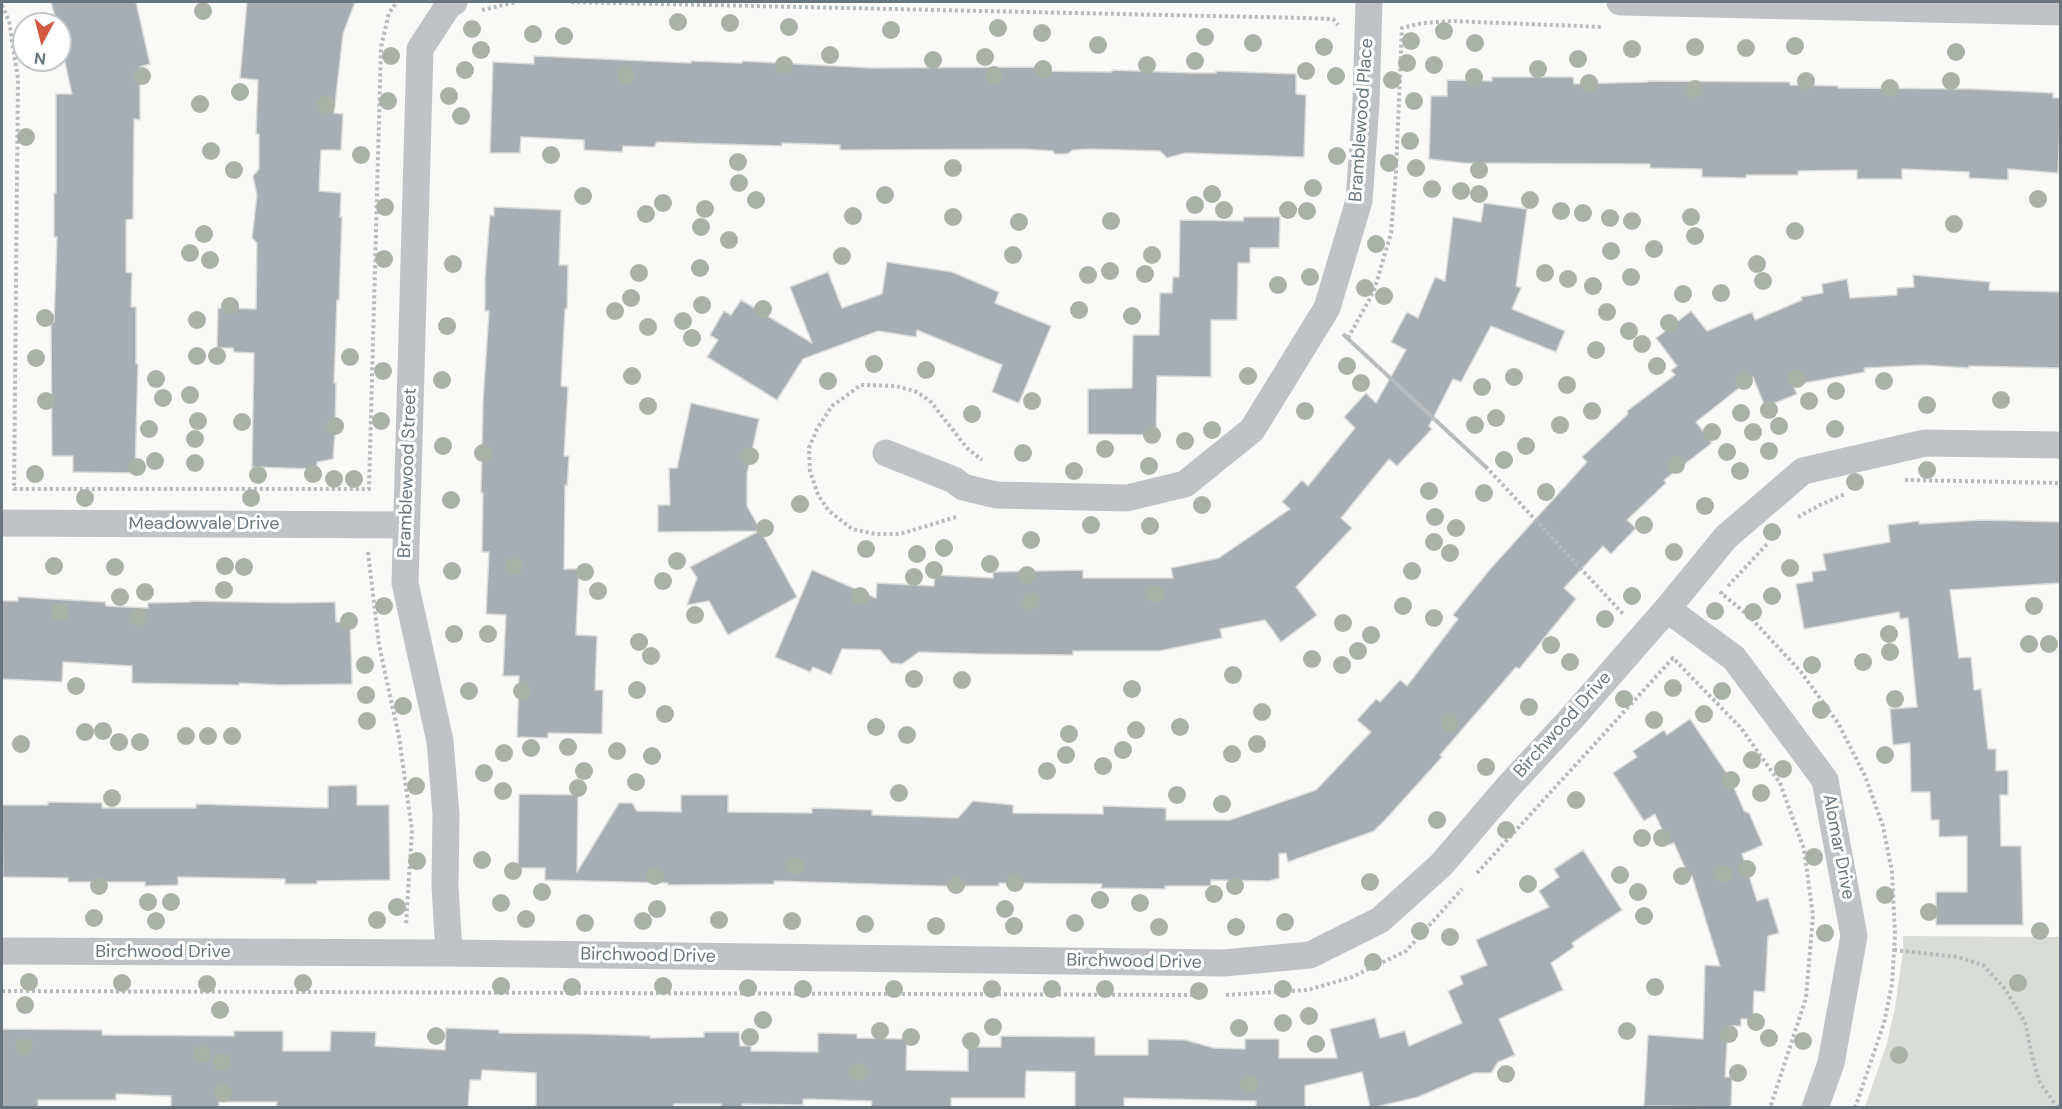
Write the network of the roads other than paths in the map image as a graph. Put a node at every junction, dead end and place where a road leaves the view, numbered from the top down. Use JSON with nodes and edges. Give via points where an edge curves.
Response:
{"nodes":[{"id":1,"x":1369,"y":2,"type":"edge"},
{"id":2,"x":1620,"y":2,"type":"edge"},
{"id":3,"x":462,"y":7,"type":"edge"},
{"id":4,"x":2061,"y":12,"type":"edge"},
{"id":5,"x":2061,"y":445,"type":"edge"},
{"id":6,"x":886,"y":453,"type":"dead end"},
{"id":7,"x":2,"y":523,"type":"edge"},
{"id":8,"x":406,"y":525,"type":"junction"},
{"id":9,"x":1667,"y":609,"type":"junction"},
{"id":10,"x":2,"y":951,"type":"edge"},
{"id":11,"x":449,"y":953,"type":"junction"},
{"id":12,"x":1815,"y":1107,"type":"edge"}],
"edges":[{"from":1,"to":6,"type":"street","name":"Bramblewood Place","via":[[1359,201],[1327,308],[1252,430],[1185,484],[1126,498],[996,495],[963,487]]},
{"from":2,"to":4,"type":"street"},
{"from":3,"to":8,"type":"street","name":"Bramblewood Street","via":[[448,6],[420,49]]},
{"from":5,"to":9,"type":"street","name":"Birchwood Drive","via":[[1925,443],[1803,471],[1726,537]]},
{"from":7,"to":8,"type":"street","name":"Meadowvale Drive"},
{"from":8,"to":11,"type":"street","name":"Bramblewood Street","via":[[405,583],[440,741]]},
{"from":9,"to":11,"type":"street","name":"Birchwood Drive","via":[[1441,865],[1380,920],[1310,955],[1224,963]]},
{"from":9,"to":12,"type":"street","name":"Alomar Drive","via":[[1734,658],[1825,780],[1854,936],[1831,1063]]},
{"from":10,"to":11,"type":"street","name":"Birchwood Drive"}]}
